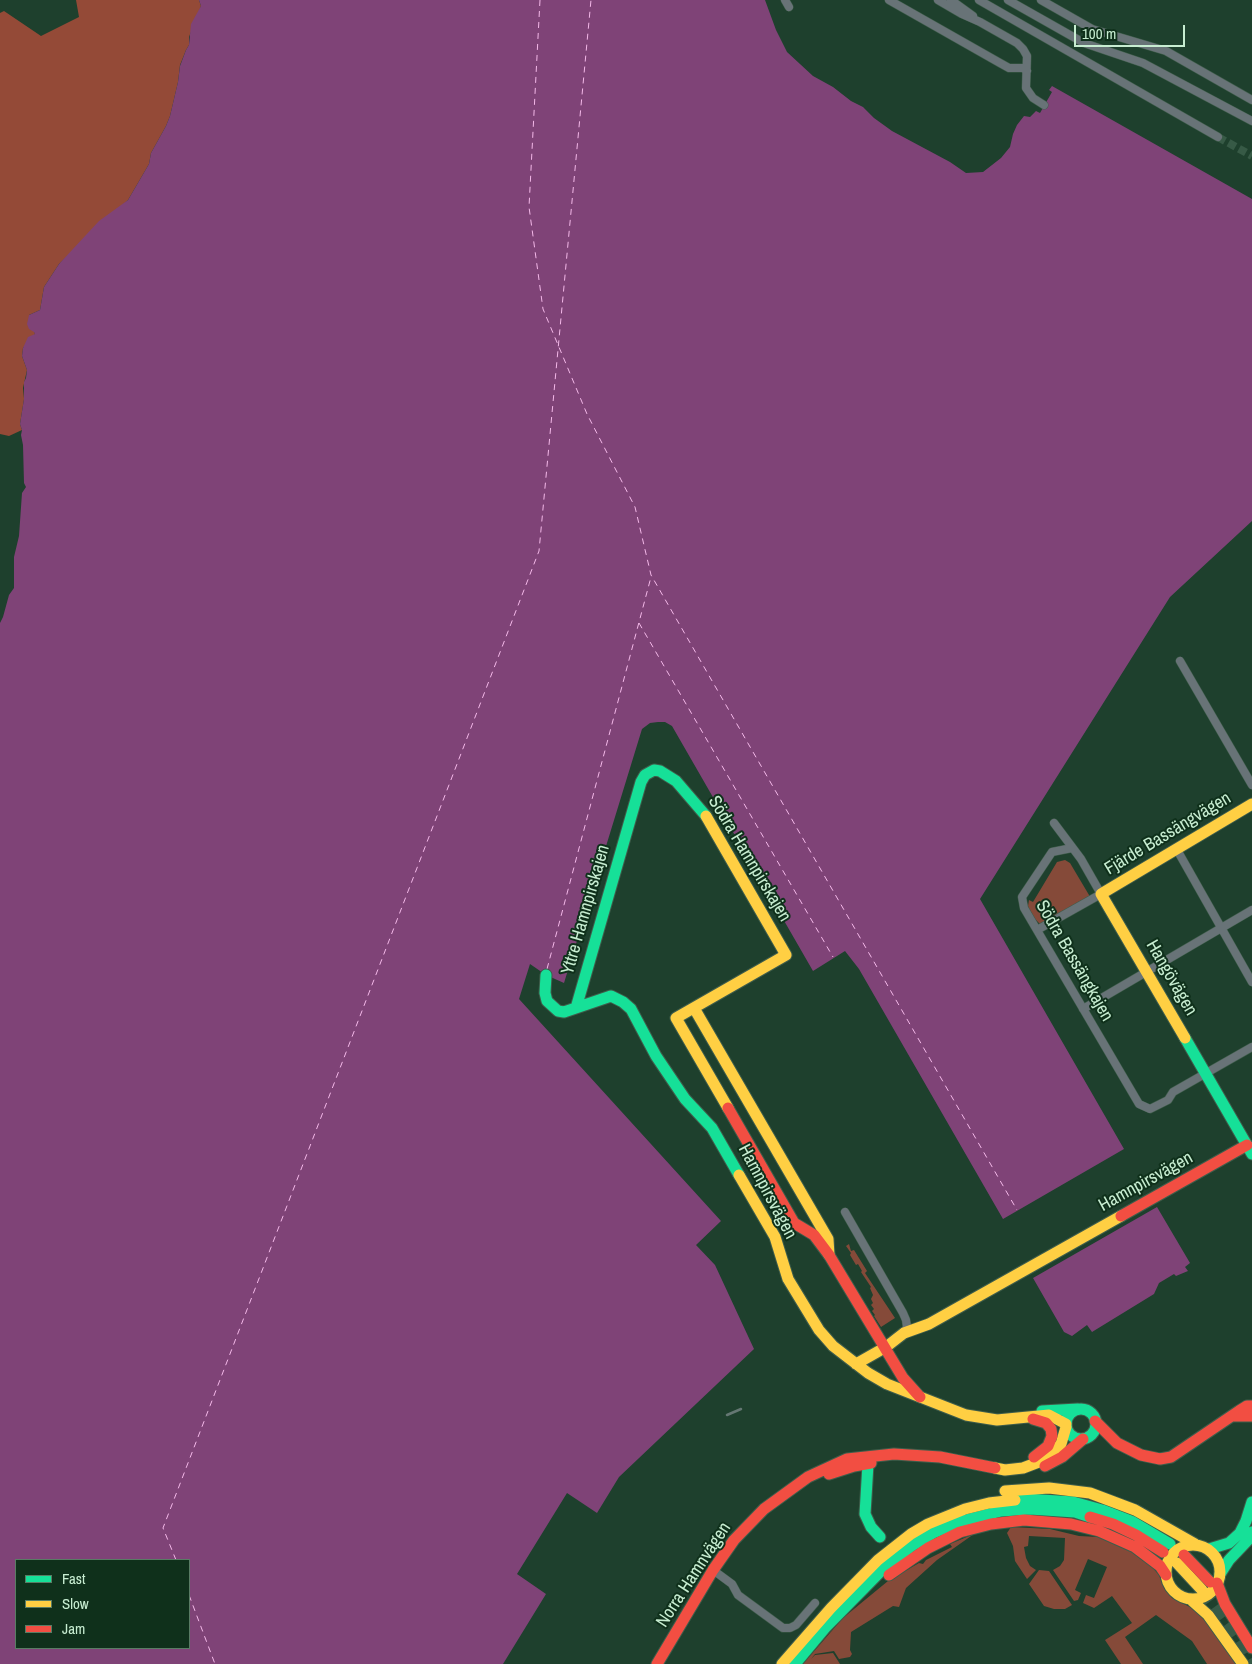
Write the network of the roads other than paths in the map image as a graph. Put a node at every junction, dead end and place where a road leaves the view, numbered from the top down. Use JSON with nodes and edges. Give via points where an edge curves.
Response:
{"nodes":[{"id":1,"x":889,"y":0,"type":"edge"},
{"id":2,"x":938,"y":0,"type":"edge"},
{"id":3,"x":951,"y":0,"type":"edge"},
{"id":4,"x":979,"y":0,"type":"edge"},
{"id":5,"x":1008,"y":0,"type":"edge"},
{"id":6,"x":1041,"y":0,"type":"edge"},
{"id":7,"x":980,"y":22,"type":"junction"},
{"id":8,"x":1027,"y":70,"type":"junction"},
{"id":9,"x":1252,"y":100,"type":"edge"},
{"id":10,"x":1044,"y":105,"type":"dead end"},
{"id":11,"x":1252,"y":121,"type":"edge"},
{"id":12,"x":1218,"y":137,"type":"tunnel mouth"},
{"id":13,"x":1180,"y":661,"type":"dead end"},
{"id":14,"x":654,"y":770,"type":"joint"},
{"id":15,"x":1252,"y":785,"type":"edge"},
{"id":16,"x":1252,"y":804,"type":"edge"},
{"id":17,"x":1054,"y":823,"type":"dead end"},
{"id":18,"x":1072,"y":848,"type":"junction"},
{"id":19,"x":1176,"y":848,"type":"junction"},
{"id":20,"x":1101,"y":894,"type":"junction"},
{"id":21,"x":1252,"y":910,"type":"edge"},
{"id":22,"x":1221,"y":928,"type":"junction"},
{"id":23,"x":1037,"y":930,"type":"junction"},
{"id":24,"x":786,"y":955,"type":"joint"},
{"id":25,"x":1147,"y":972,"type":"junction"},
{"id":26,"x":546,"y":975,"type":"dead end"},
{"id":27,"x":1252,"y":982,"type":"edge"},
{"id":28,"x":576,"y":1008,"type":"junction"},
{"id":29,"x":694,"y":1008,"type":"junction"},
{"id":30,"x":1083,"y":1009,"type":"junction"},
{"id":31,"x":1252,"y":1047,"type":"edge"},
{"id":32,"x":1206,"y":1073,"type":"junction"},
{"id":33,"x":1250,"y":1150,"type":"edge"},
{"id":34,"x":845,"y":1212,"type":"dead end"},
{"id":35,"x":829,"y":1255,"type":"junction"},
{"id":36,"x":904,"y":1333,"type":"junction"},
{"id":37,"x":886,"y":1347,"type":"junction"},
{"id":38,"x":856,"y":1364,"type":"junction"},
{"id":39,"x":868,"y":1374,"type":"junction"},
{"id":40,"x":920,"y":1397,"type":"junction"},
{"id":41,"x":1252,"y":1406,"type":"edge"},
{"id":42,"x":1082,"y":1410,"type":"junction"},
{"id":43,"x":1232,"y":1416,"type":"junction"},
{"id":44,"x":1252,"y":1416,"type":"edge"},
{"id":45,"x":1011,"y":1418,"type":"junction"},
{"id":46,"x":1095,"y":1421,"type":"junction"},
{"id":47,"x":1066,"y":1426,"type":"junction"},
{"id":48,"x":1085,"y":1439,"type":"junction"},
{"id":49,"x":1117,"y":1443,"type":"junction"},
{"id":50,"x":868,"y":1460,"type":"junction"},
{"id":51,"x":989,"y":1466,"type":"junction"},
{"id":52,"x":1252,"y":1502,"type":"edge"},
{"id":53,"x":1252,"y":1532,"type":"edge"},
{"id":54,"x":911,"y":1534,"type":"junction"},
{"id":55,"x":880,"y":1537,"type":"dead end"},
{"id":56,"x":1195,"y":1544,"type":"junction"},
{"id":57,"x":1209,"y":1550,"type":"junction"},
{"id":58,"x":1175,"y":1567,"type":"junction"},
{"id":59,"x":713,"y":1570,"type":"junction"},
{"id":60,"x":1206,"y":1586,"type":"junction"},
{"id":61,"x":815,"y":1603,"type":"dead end"},
{"id":62,"x":834,"y":1612,"type":"junction"},
{"id":63,"x":1252,"y":1648,"type":"edge"},
{"id":64,"x":657,"y":1664,"type":"edge"},
{"id":65,"x":782,"y":1664,"type":"edge"},
{"id":66,"x":795,"y":1664,"type":"edge"},
{"id":67,"x":1243,"y":1664,"type":"edge"}],
"edges":[{"from":1,"to":8,"type":"street","via":[[1000,64]]},
{"from":2,"to":7,"type":"street"},
{"from":3,"to":7,"type":"street"},
{"from":4,"to":12,"type":"street"},
{"from":5,"to":11,"type":"street","via":[[1084,43],[1143,63]]},
{"from":6,"to":9,"type":"street","via":[[1092,29],[1166,51]]},
{"from":7,"to":8,"type":"street","via":[[1023,49],[1027,56]]},
{"from":8,"to":10,"type":"street","via":[[1026,88]]},
{"from":13,"to":15,"type":"street"},
{"from":14,"to":24,"type":"main road","name":"Södra Hamnpirskajen","via":[[673,778],[704,812]]},
{"from":14,"to":28,"type":"main road","name":"Yttre Hamnpirskajen","via":[[641,782]]},
{"from":16,"to":19,"type":"main road","name":"Fjärde Bassängvägen"},
{"from":17,"to":18,"type":"street","name":"Hangövägen"},
{"from":18,"to":20,"type":"street","name":"Hangövägen"},
{"from":18,"to":23,"type":"street","name":"Södra Bassängkajen","via":[[1052,852],[1022,897],[1024,908]]},
{"from":19,"to":20,"type":"main road","name":"Fjärde Bassängvägen"},
{"from":19,"to":22,"type":"street"},
{"from":20,"to":23,"type":"street"},
{"from":20,"to":25,"type":"main road","name":"Hangövägen"},
{"from":21,"to":22,"type":"street"},
{"from":22,"to":25,"type":"street"},
{"from":22,"to":27,"type":"street"},
{"from":23,"to":30,"type":"street","name":"Södra Bassängkajen"},
{"from":24,"to":29,"type":"main road","name":"Hamnpirsvägen"},
{"from":25,"to":30,"type":"street"},
{"from":25,"to":32,"type":"main road","name":"Hangövägen"},
{"from":26,"to":28,"type":"main road","name":"Yttre Hamnpirskajen","via":[[545,993],[551,1006],[564,1012]]},
{"from":28,"to":38,"type":"main road","name":"Hamnpirsvägen","via":[[606,996],[616,997],[630,1009],[685,1099],[712,1128],[775,1237],[788,1279],[819,1330]]},
{"from":29,"to":35,"type":"main road","name":"Hamnpirsvägen","via":[[828,1239]]},
{"from":29,"to":35,"type":"main road","name":"Hamnpirsvägen","via":[[676,1018],[794,1223],[814,1235]]},
{"from":30,"to":32,"type":"street","name":"Södra Bassängkajen","via":[[1139,1104],[1150,1109]]},
{"from":31,"to":32,"type":"street"},
{"from":32,"to":33,"type":"main road","name":"Hangövägen"},
{"from":33,"to":36,"type":"main road","name":"Hamnpirsvägen","via":[[929,1324]]},
{"from":34,"to":36,"type":"street","via":[[903,1313],[907,1327]]},
{"from":35,"to":37,"type":"main road","name":"Hamnpirsvägen"},
{"from":36,"to":37,"type":"main road","name":"Hamnpirsvägen"},
{"from":37,"to":38,"type":"main road","name":"Hamnpirsvägen"},
{"from":37,"to":39,"type":"main road","name":"Hamnpirsvägen"},
{"from":37,"to":40,"type":"main road","name":"Hamnpirsvägen","via":[[903,1378]]},
{"from":38,"to":39,"type":"main road","name":"Hamnpirsvägen"},
{"from":39,"to":40,"type":"main road","name":"Hamnpirsvägen"},
{"from":40,"to":45,"type":"main road","name":"Hamnpirsvägen","via":[[966,1415],[996,1420]]},
{"from":41,"to":43,"type":"main road"},
{"from":42,"to":45,"type":"main road","name":"Hamnpirsvägen","via":[[1045,1410]]},
{"from":42,"to":46,"type":"main road","via":[[1092,1414]]},
{"from":42,"to":47,"type":"main road","via":[[1073,1411]]},
{"from":43,"to":44,"type":"main road"},
{"from":43,"to":49,"type":"main road","via":[[1165,1458],[1146,1457]]},
{"from":45,"to":47,"type":"main road","name":"Hamnpirsvägen","via":[[1048,1415]]},
{"from":45,"to":51,"type":"main road","name":"Norra Hamnvägen","via":[[1046,1423],[1051,1429],[1052,1440],[1044,1451],[1027,1460]]},
{"from":46,"to":48,"type":"main road","via":[[1094,1432]]},
{"from":46,"to":49,"type":"main road"},
{"from":47,"to":48,"type":"main road","via":[[1072,1436]]},
{"from":47,"to":51,"type":"main road","name":"Norra Hamnvägen","via":[[1061,1444],[1044,1460],[1010,1470]]},
{"from":48,"to":49,"type":"main road"},
{"from":48,"to":50,"type":"main road","name":"Norra Hamnvägen","via":[[1053,1462],[1016,1474],[992,1475],[930,1462]]},
{"from":50,"to":51,"type":"main road","name":"Norra Hamnvägen","via":[[894,1454],[921,1455]]},
{"from":50,"to":55,"type":"main road","via":[[865,1510],[869,1523]]},
{"from":50,"to":59,"type":"main road","name":"Norra Hamnvägen","via":[[788,1491],[751,1521]]},
{"from":52,"to":57,"type":"main road","via":[[1240,1533],[1229,1543]]},
{"from":53,"to":60,"type":"main road"},
{"from":54,"to":56,"type":"main road","via":[[937,1514],[975,1497],[1049,1488],[1090,1493],[1113,1501]]},
{"from":54,"to":62,"type":"main road","via":[[878,1560]]},
{"from":54,"to":62,"type":"main road","via":[[965,1509],[1034,1498],[1073,1502],[1102,1510],[1152,1532],[1167,1548],[1114,1524],[1075,1512],[1001,1511],[946,1526],[913,1545]]},
{"from":56,"to":57,"type":"main road"},
{"from":56,"to":58,"type":"main road","via":[[1182,1546],[1172,1554],[1167,1563]]},
{"from":57,"to":60,"type":"main road","via":[[1217,1559]]},
{"from":58,"to":60,"type":"main road"},
{"from":58,"to":60,"type":"main road"},
{"from":58,"to":62,"type":"main road","via":[[1160,1566],[1135,1547],[1099,1531],[1048,1521],[1009,1521],[976,1527],[940,1542]]},
{"from":59,"to":61,"type":"street","via":[[732,1584],[738,1595],[783,1628],[796,1625]]},
{"from":59,"to":64,"type":"main road","name":"Norra Hamnvägen"},
{"from":60,"to":63,"type":"main road","via":[[1224,1604]]},
{"from":60,"to":67,"type":"main road","via":[[1208,1615]]},
{"from":62,"to":65,"type":"main road"},
{"from":62,"to":66,"type":"main road"}]}
